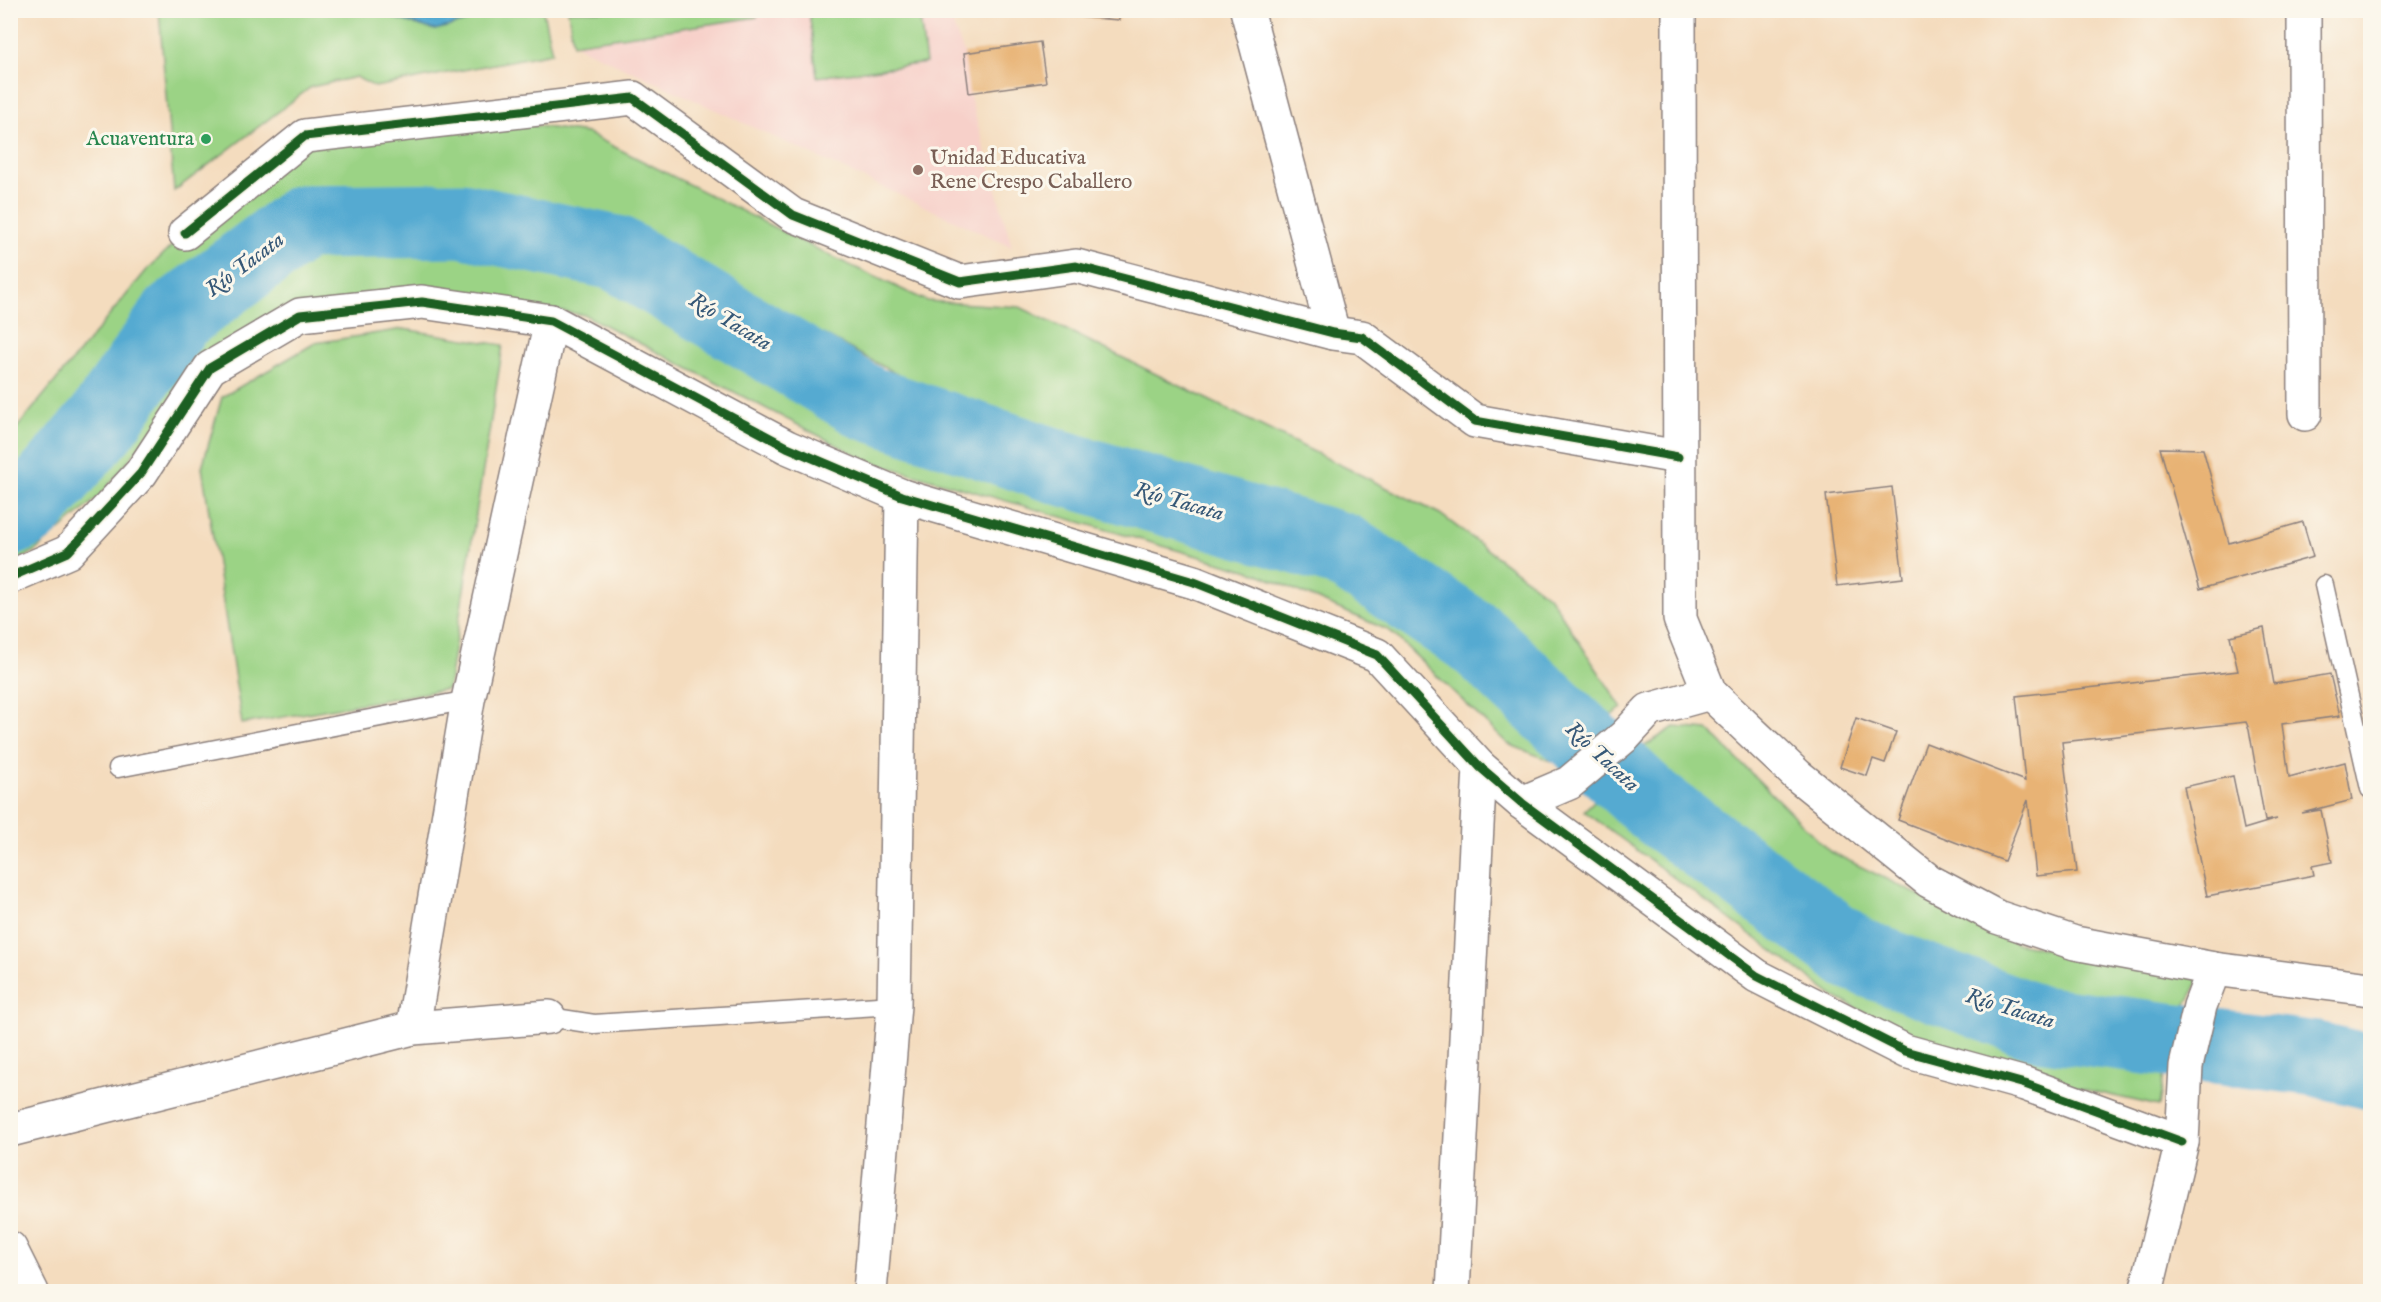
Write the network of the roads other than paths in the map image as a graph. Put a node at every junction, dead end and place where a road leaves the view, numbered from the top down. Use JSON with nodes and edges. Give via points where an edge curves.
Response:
{"nodes":[{"id":1,"x":1247,"y":10,"type":"edge"},
{"id":2,"x":1679,"y":10,"type":"edge"},
{"id":3,"x":2304,"y":10,"type":"edge"},
{"id":4,"x":185,"y":232,"type":"dead end"},
{"id":5,"x":551,"y":321,"type":"junction"},
{"id":6,"x":1333,"y":333,"type":"junction"},
{"id":7,"x":2305,"y":414,"type":"dead end"},
{"id":8,"x":1678,"y":457,"type":"junction"},
{"id":9,"x":902,"y":496,"type":"junction"},
{"id":10,"x":10,"y":577,"type":"edge"},
{"id":11,"x":2324,"y":585,"type":"dead end"},
{"id":12,"x":1710,"y":693,"type":"junction"},
{"id":13,"x":468,"y":700,"type":"junction"},
{"id":14,"x":1480,"y":767,"type":"junction"},
{"id":15,"x":118,"y":768,"type":"dead end"},
{"id":16,"x":2370,"y":789,"type":"edge"},
{"id":17,"x":1522,"y":803,"type":"junction"},
{"id":18,"x":2214,"y":969,"type":"junction"},
{"id":19,"x":2370,"y":989,"type":"edge"},
{"id":20,"x":894,"y":1005,"type":"junction"},
{"id":21,"x":549,"y":1017,"type":"joint"},
{"id":22,"x":413,"y":1028,"type":"junction"},
{"id":23,"x":10,"y":1130,"type":"edge"},
{"id":24,"x":2182,"y":1142,"type":"junction"},
{"id":25,"x":10,"y":1248,"type":"edge"},
{"id":26,"x":32,"y":1292,"type":"edge"},
{"id":27,"x":870,"y":1292,"type":"edge"},
{"id":28,"x":1453,"y":1292,"type":"edge"},
{"id":29,"x":2146,"y":1292,"type":"edge"}],
"edges":[{"from":1,"to":6,"type":"street"},
{"from":2,"to":8,"type":"street"},
{"from":3,"to":7,"type":"street"},
{"from":4,"to":6,"type":"street","via":[[305,136],[633,98],[793,215],[960,282],[1076,266]]},
{"from":5,"to":9,"type":"street","via":[[787,447]]},
{"from":5,"to":10,"type":"street","via":[[422,302],[300,315],[210,368],[141,473],[68,552]]},
{"from":5,"to":13,"type":"street"},
{"from":6,"to":8,"type":"street","via":[[1362,337],[1475,421]]},
{"from":8,"to":12,"type":"street","via":[[1680,619]]},
{"from":9,"to":14,"type":"street","via":[[1194,582],[1377,655]]},
{"from":9,"to":20,"type":"street"},
{"from":11,"to":16,"type":"lane"},
{"from":12,"to":17,"type":"street","via":[[1650,710],[1569,783]]},
{"from":12,"to":18,"type":"street","via":[[1797,775],[1929,881],[1997,917],[2075,943]]},
{"from":13,"to":15,"type":"lane"},
{"from":13,"to":22,"type":"street"},
{"from":14,"to":17,"type":"street"},
{"from":14,"to":28,"type":"street"},
{"from":17,"to":24,"type":"street","via":[[1767,982],[1905,1051],[2025,1084]]},
{"from":18,"to":19,"type":"street"},
{"from":18,"to":24,"type":"street","via":[[2200,1006],[2186,1066]]},
{"from":20,"to":21,"type":"lane","via":[[594,1024]]},
{"from":20,"to":27,"type":"street"},
{"from":21,"to":22,"type":"street"},
{"from":22,"to":23,"type":"street"},
{"from":24,"to":29,"type":"street"},
{"from":25,"to":26,"type":"street"}]}
